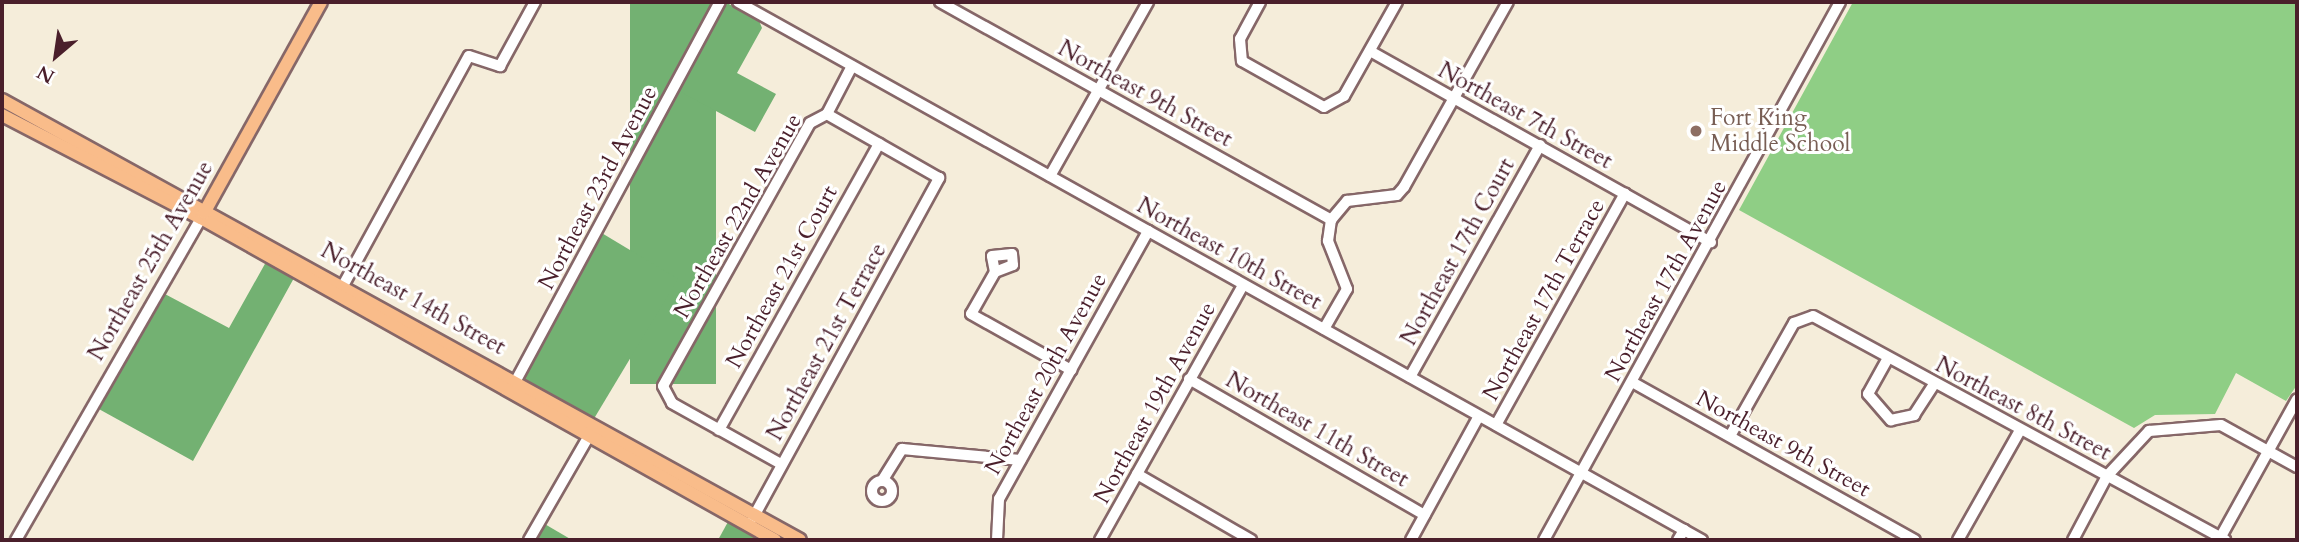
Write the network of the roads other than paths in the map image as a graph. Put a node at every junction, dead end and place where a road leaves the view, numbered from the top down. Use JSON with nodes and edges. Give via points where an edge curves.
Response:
{"nodes":[{"id":1,"x":321,"y":2,"type":"edge"},
{"id":2,"x":535,"y":2,"type":"edge"},
{"id":3,"x":720,"y":2,"type":"edge"},
{"id":4,"x":737,"y":2,"type":"edge"},
{"id":5,"x":940,"y":2,"type":"edge"},
{"id":6,"x":1260,"y":2,"type":"edge"},
{"id":7,"x":1397,"y":2,"type":"edge"},
{"id":8,"x":1508,"y":2,"type":"edge"},
{"id":9,"x":1840,"y":2,"type":"edge"},
{"id":10,"x":1145,"y":3,"type":"edge"},
{"id":11,"x":757,"y":6,"type":"edge"},
{"id":12,"x":1370,"y":51,"type":"junction"},
{"id":13,"x":852,"y":66,"type":"junction"},
{"id":14,"x":1098,"y":90,"type":"junction"},
{"id":15,"x":1454,"y":97,"type":"junction"},
{"id":16,"x":2,"y":100,"type":"edge"},
{"id":17,"x":827,"y":114,"type":"junction"},
{"id":18,"x":2,"y":115,"type":"edge"},
{"id":19,"x":38,"y":126,"type":"junction"},
{"id":20,"x":878,"y":144,"type":"junction"},
{"id":21,"x":1540,"y":145,"type":"junction"},
{"id":22,"x":1051,"y":176,"type":"junction"},
{"id":23,"x":1625,"y":194,"type":"junction"},
{"id":24,"x":204,"y":213,"type":"junction"},
{"id":25,"x":1331,"y":220,"type":"junction"},
{"id":26,"x":1148,"y":232,"type":"junction"},
{"id":27,"x":1711,"y":242,"type":"junction"},
{"id":28,"x":995,"y":272,"type":"dead end"},
{"id":29,"x":1242,"y":285,"type":"junction"},
{"id":30,"x":341,"y":290,"type":"junction"},
{"id":31,"x":1324,"y":329,"type":"junction"},
{"id":32,"x":1888,"y":358,"type":"junction"},
{"id":33,"x":1071,"y":370,"type":"junction"},
{"id":34,"x":1410,"y":377,"type":"junction"},
{"id":35,"x":1189,"y":379,"type":"junction"},
{"id":36,"x":1632,"y":382,"type":"junction"},
{"id":37,"x":1934,"y":384,"type":"junction"},
{"id":38,"x":513,"y":386,"type":"junction"},
{"id":39,"x":2297,"y":399,"type":"edge"},
{"id":40,"x":1479,"y":416,"type":"junction"},
{"id":41,"x":1496,"y":425,"type":"junction"},
{"id":42,"x":591,"y":430,"type":"junction"},
{"id":43,"x":719,"y":430,"type":"junction"},
{"id":44,"x":2019,"y":432,"type":"junction"},
{"id":45,"x":1730,"y":436,"type":"junction"},
{"id":46,"x":2268,"y":451,"type":"junction"},
{"id":47,"x":1020,"y":460,"type":"junction"},
{"id":48,"x":781,"y":464,"type":"junction"},
{"id":49,"x":2297,"y":467,"type":"edge"},
{"id":50,"x":1581,"y":473,"type":"junction"},
{"id":51,"x":1137,"y":474,"type":"junction"},
{"id":52,"x":2107,"y":477,"type":"junction"},
{"id":53,"x":882,"y":481,"type":"dead end"},
{"id":54,"x":1425,"y":515,"type":"junction"},
{"id":55,"x":752,"y":520,"type":"junction"},
{"id":56,"x":1684,"y":530,"type":"junction"},
{"id":57,"x":2222,"y":539,"type":"edge"},
{"id":58,"x":16,"y":540,"type":"edge"},
{"id":59,"x":528,"y":540,"type":"edge"},
{"id":60,"x":775,"y":540,"type":"edge"},
{"id":61,"x":800,"y":540,"type":"edge"},
{"id":62,"x":997,"y":540,"type":"edge"},
{"id":63,"x":1100,"y":540,"type":"edge"},
{"id":64,"x":1251,"y":540,"type":"edge"},
{"id":65,"x":1411,"y":540,"type":"edge"},
{"id":66,"x":1544,"y":540,"type":"edge"},
{"id":67,"x":1678,"y":540,"type":"edge"},
{"id":68,"x":1703,"y":540,"type":"edge"},
{"id":69,"x":1915,"y":540,"type":"edge"},
{"id":70,"x":1958,"y":540,"type":"edge"},
{"id":71,"x":2073,"y":540,"type":"edge"}],
"edges":[{"from":1,"to":24,"type":"main road","name":"Northeast 25th Avenue"},
{"from":2,"to":30,"type":"street","via":[[500,66],[468,56]]},
{"from":3,"to":38,"type":"street","name":"Northeast 23rd Avenue"},
{"from":4,"to":11,"type":"street","name":"Northeast 10th Street"},
{"from":5,"to":14,"type":"street","name":"Northeast 9th Street"},
{"from":6,"to":12,"type":"street","via":[[1240,39],[1242,61],[1308,101],[1335,104]]},
{"from":7,"to":12,"type":"street"},
{"from":8,"to":15,"type":"street"},
{"from":9,"to":27,"type":"street","name":"Northeast 17th Avenue"},
{"from":10,"to":14,"type":"street"},
{"from":11,"to":13,"type":"street","name":"Northeast 10th Street"},
{"from":12,"to":15,"type":"street","name":"Northeast 7th Street"},
{"from":13,"to":17,"type":"street","name":"Northeast 22nd Avenue"},
{"from":13,"to":22,"type":"street","name":"Northeast 10th Street"},
{"from":14,"to":22,"type":"street"},
{"from":14,"to":25,"type":"street","name":"Northeast 9th Street"},
{"from":15,"to":21,"type":"street","name":"Northeast 7th Street"},
{"from":15,"to":25,"type":"street","via":[[1397,195],[1366,194],[1347,201]]},
{"from":16,"to":19,"type":"main road","name":"Northeast 14th Street"},
{"from":17,"to":20,"type":"street"},
{"from":17,"to":43,"type":"street","name":"Northeast 22nd Avenue","via":[[810,123],[664,393]]},
{"from":18,"to":19,"type":"main road","name":"Northeast 14th Street"},
{"from":19,"to":24,"type":"main road","name":"Northeast 14th Street"},
{"from":20,"to":43,"type":"street","name":"Northeast 21st Court"},
{"from":20,"to":48,"type":"street","name":"Northeast 21st Terrace","via":[[939,178]]},
{"from":21,"to":23,"type":"street","name":"Northeast 7th Street"},
{"from":21,"to":34,"type":"street","name":"Northeast 17th Court"},
{"from":22,"to":26,"type":"street","name":"Northeast 10th Street"},
{"from":23,"to":27,"type":"street","name":"Northeast 7th Street"},
{"from":23,"to":41,"type":"street","name":"Northeast 17th Terrace"},
{"from":24,"to":30,"type":"main road","name":"Northeast 14th Street"},
{"from":24,"to":58,"type":"street","name":"Northeast 25th Avenue"},
{"from":25,"to":31,"type":"street","via":[[1328,241],[1347,289]]},
{"from":26,"to":29,"type":"street","name":"Northeast 10th Street"},
{"from":26,"to":33,"type":"street","name":"Northeast 20th Avenue"},
{"from":27,"to":36,"type":"street","name":"Northeast 17th Avenue"},
{"from":28,"to":33,"type":"street","via":[[971,314]]},
{"from":29,"to":31,"type":"street","name":"Northeast 10th Street"},
{"from":29,"to":35,"type":"street","name":"Northeast 19th Avenue"},
{"from":30,"to":38,"type":"main road","name":"Northeast 14th Street"},
{"from":31,"to":34,"type":"street","name":"Northeast 10th Street"},
{"from":32,"to":37,"type":"street","name":"Northeast 8th Street"},
{"from":32,"to":37,"type":"street","via":[[1868,394],[1891,420],[1914,415]]},
{"from":32,"to":45,"type":"street","name":"Northeast 8th Street","via":[[1802,315]]},
{"from":33,"to":47,"type":"street","name":"Northeast 20th Avenue"},
{"from":34,"to":40,"type":"street","name":"Northeast 10th Street"},
{"from":35,"to":51,"type":"street","name":"Northeast 19th Avenue"},
{"from":35,"to":54,"type":"street","name":"Northeast 11th Street"},
{"from":36,"to":45,"type":"street","name":"Northeast 9th Street"},
{"from":36,"to":50,"type":"street","name":"Northeast 17th Avenue"},
{"from":37,"to":44,"type":"street","name":"Northeast 8th Street"},
{"from":38,"to":42,"type":"main road","name":"Northeast 14th Street"},
{"from":39,"to":46,"type":"street"},
{"from":40,"to":41,"type":"street","name":"Northeast 10th Street"},
{"from":40,"to":54,"type":"street","name":"Northeast 17th Terrace"},
{"from":41,"to":50,"type":"street","name":"Northeast 10th Street"},
{"from":42,"to":55,"type":"main road","name":"Northeast 14th Street"},
{"from":42,"to":59,"type":"street"},
{"from":43,"to":48,"type":"street"},
{"from":44,"to":52,"type":"street","name":"Northeast 8th Street"},
{"from":44,"to":70,"type":"street"},
{"from":45,"to":69,"type":"street","name":"Northeast 9th Street"},
{"from":46,"to":49,"type":"street"},
{"from":46,"to":52,"type":"street","via":[[2221,425],[2149,431]]},
{"from":46,"to":57,"type":"street"},
{"from":47,"to":53,"type":"street","via":[[902,449]]},
{"from":47,"to":62,"type":"street","name":"Northeast 20th Avenue","via":[[997,505]]},
{"from":48,"to":55,"type":"street","name":"Northeast 21st Terrace"},
{"from":50,"to":56,"type":"street","name":"Northeast 10th Street"},
{"from":50,"to":66,"type":"street","name":"Northeast 17th Avenue"},
{"from":51,"to":63,"type":"street","name":"Northeast 19th Avenue"},
{"from":51,"to":64,"type":"street"},
{"from":52,"to":57,"type":"street","name":"Northeast 8th Street"},
{"from":52,"to":71,"type":"street"},
{"from":54,"to":65,"type":"street","name":"Northeast 17th Terrace"},
{"from":55,"to":60,"type":"main road","name":"Northeast 14th Street"},
{"from":55,"to":61,"type":"main road","name":"Northeast 14th Street"},
{"from":56,"to":67,"type":"street"},
{"from":56,"to":68,"type":"street","name":"Northeast 10th Street"}]}
